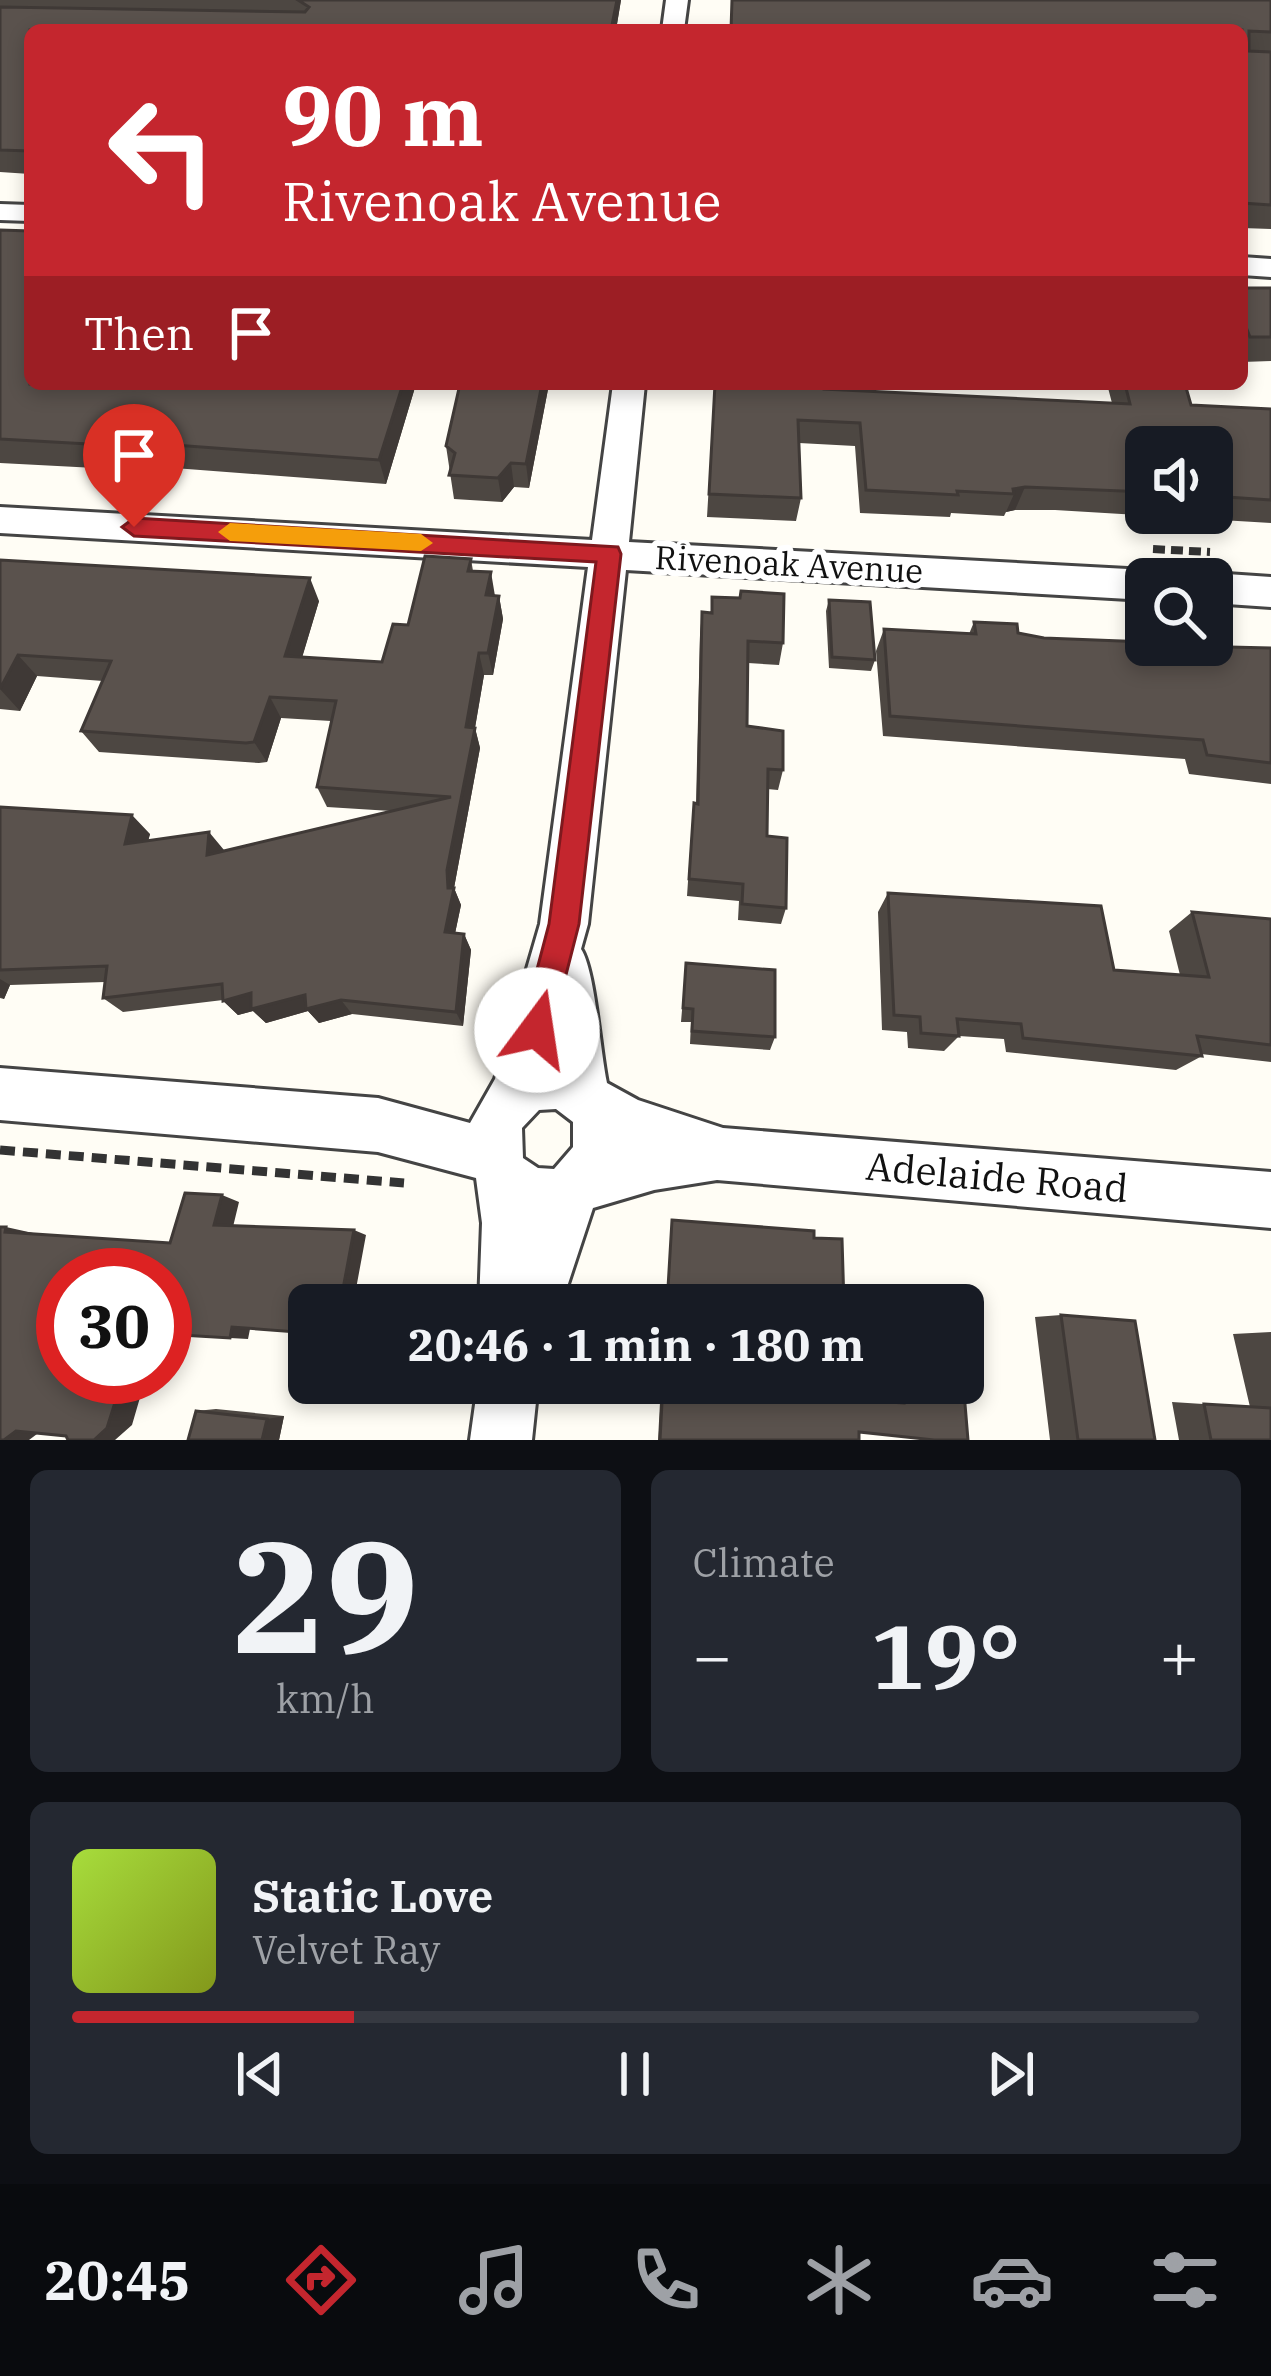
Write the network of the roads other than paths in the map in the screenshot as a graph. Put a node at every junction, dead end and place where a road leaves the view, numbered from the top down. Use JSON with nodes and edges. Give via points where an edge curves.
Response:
{"nodes":[{"id":1,"x":628,"y":390,"type":"edge"},
{"id":2,"x":0,"y":520,"type":"edge"},
{"id":3,"x":609,"y":554,"type":"junction"},
{"id":4,"x":1125,"y":584,"type":"edge"},
{"id":5,"x":1233,"y":589,"type":"edge"},
{"id":6,"x":1271,"y":592,"type":"edge"},
{"id":7,"x":564,"y":924,"type":"junction"},
{"id":8,"x":0,"y":1094,"type":"edge"},
{"id":9,"x":586,"y":1098,"type":"junction"},
{"id":10,"x":504,"y":1135,"type":"junction"},
{"id":11,"x":723,"y":1155,"type":"junction"},
{"id":12,"x":576,"y":1187,"type":"junction"},
{"id":13,"x":1271,"y":1200,"type":"edge"},
{"id":14,"x":508,"y":1284,"type":"edge"},
{"id":15,"x":540,"y":1284,"type":"edge"},
{"id":16,"x":505,"y":1404,"type":"edge"},
{"id":17,"x":501,"y":1440,"type":"edge"}],
"edges":[{"from":1,"to":3,"type":"street"},
{"from":2,"to":3,"type":"street","name":"Rivenoak Avenue"},
{"from":3,"to":4,"type":"street","name":"Rivenoak Avenue"},
{"from":3,"to":7,"type":"street"},
{"from":5,"to":6,"type":"street"},
{"from":7,"to":9,"type":"street","via":[[570,1031]]},
{"from":7,"to":10,"type":"street"},
{"from":8,"to":10,"type":"street"},
{"from":9,"to":10,"type":"street","via":[[545,1082]]},
{"from":9,"to":11,"type":"street","name":"Adelaide Road","via":[[626,1123]]},
{"from":9,"to":12,"type":"street","via":[[601,1144]]},
{"from":10,"to":12,"type":"street","via":[[519,1191],[539,1198]]},
{"from":10,"to":14,"type":"street"},
{"from":11,"to":12,"type":"street","name":"Adelaide Road","via":[[654,1163]]},
{"from":11,"to":13,"type":"street","name":"Adelaide Road"},
{"from":12,"to":15,"type":"street"},
{"from":16,"to":17,"type":"street"}]}
